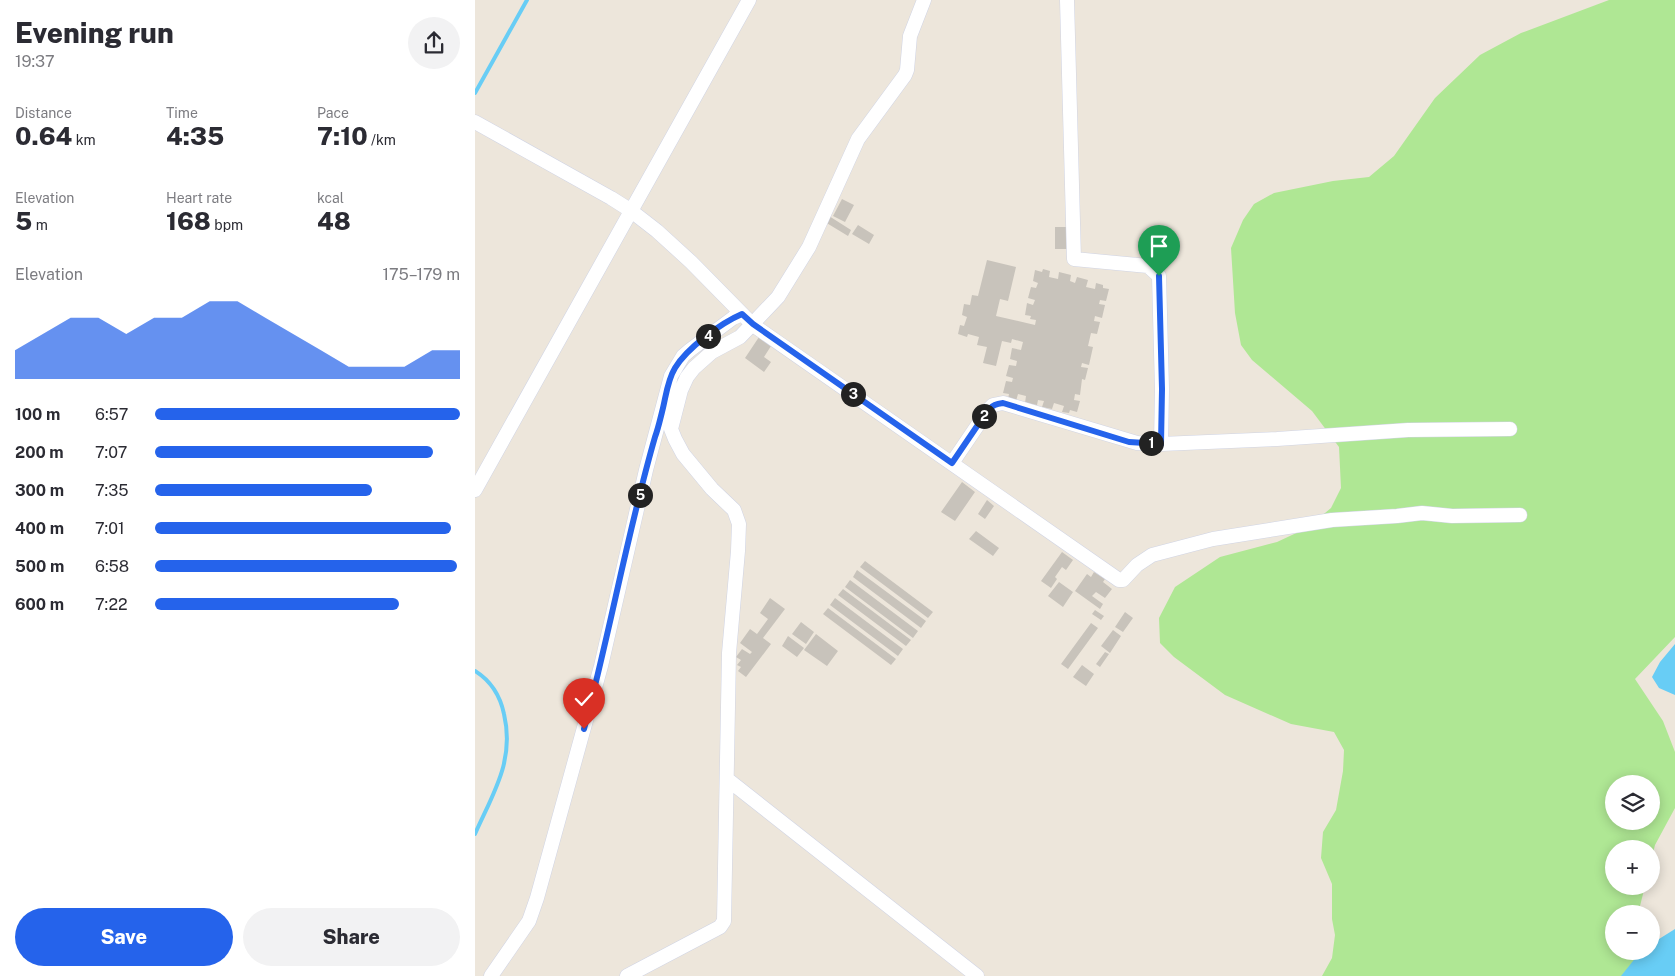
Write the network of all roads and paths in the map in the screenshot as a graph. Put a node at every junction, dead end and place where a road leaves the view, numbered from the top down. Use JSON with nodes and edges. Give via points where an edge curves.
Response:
{"nodes":[{"id":1,"x":749,"y":0,"type":"edge"},
{"id":2,"x":924,"y":0,"type":"edge"},
{"id":3,"x":1067,"y":0,"type":"edge"},
{"id":4,"x":475,"y":122,"type":"edge"},
{"id":5,"x":631,"y":210,"type":"junction"},
{"id":6,"x":742,"y":314,"type":"junction"},
{"id":7,"x":753,"y":324,"type":"junction"},
{"id":8,"x":1510,"y":429,"type":"dead end"},
{"id":9,"x":1161,"y":444,"type":"junction"},
{"id":10,"x":952,"y":463,"type":"junction"},
{"id":11,"x":475,"y":490,"type":"edge"},
{"id":12,"x":1519,"y":515,"type":"dead end"},
{"id":13,"x":727,"y":779,"type":"junction"},
{"id":14,"x":491,"y":976,"type":"edge"},
{"id":15,"x":627,"y":976,"type":"edge"},
{"id":16,"x":977,"y":976,"type":"edge"}],
"edges":[{"from":1,"to":5,"type":"street"},
{"from":2,"to":7,"type":"street","via":[[910,36],[905,75],[859,139],[799,264],[778,297]]},
{"from":3,"to":9,"type":"street","via":[[1074,259],[1148,266],[1159,276]]},
{"from":4,"to":5,"type":"street"},
{"from":5,"to":6,"type":"street","via":[[691,262]]},
{"from":5,"to":11,"type":"street"},
{"from":6,"to":7,"type":"street"},
{"from":6,"to":14,"type":"street","via":[[683,356],[671,376],[601,666],[537,898],[529,921]]},
{"from":7,"to":10,"type":"street"},
{"from":7,"to":13,"type":"street","via":[[740,337],[712,352],[694,368],[681,390],[671,429],[683,454],[734,510],[739,524],[729,653]]},
{"from":8,"to":9,"type":"street","via":[[1409,430]]},
{"from":9,"to":10,"type":"street","via":[[1129,442],[1003,403],[988,410]]},
{"from":10,"to":12,"type":"street","via":[[1121,581],[1152,555],[1213,538],[1332,520],[1422,513]]},
{"from":13,"to":15,"type":"street","via":[[724,921],[720,927]]},
{"from":13,"to":16,"type":"street"}]}
